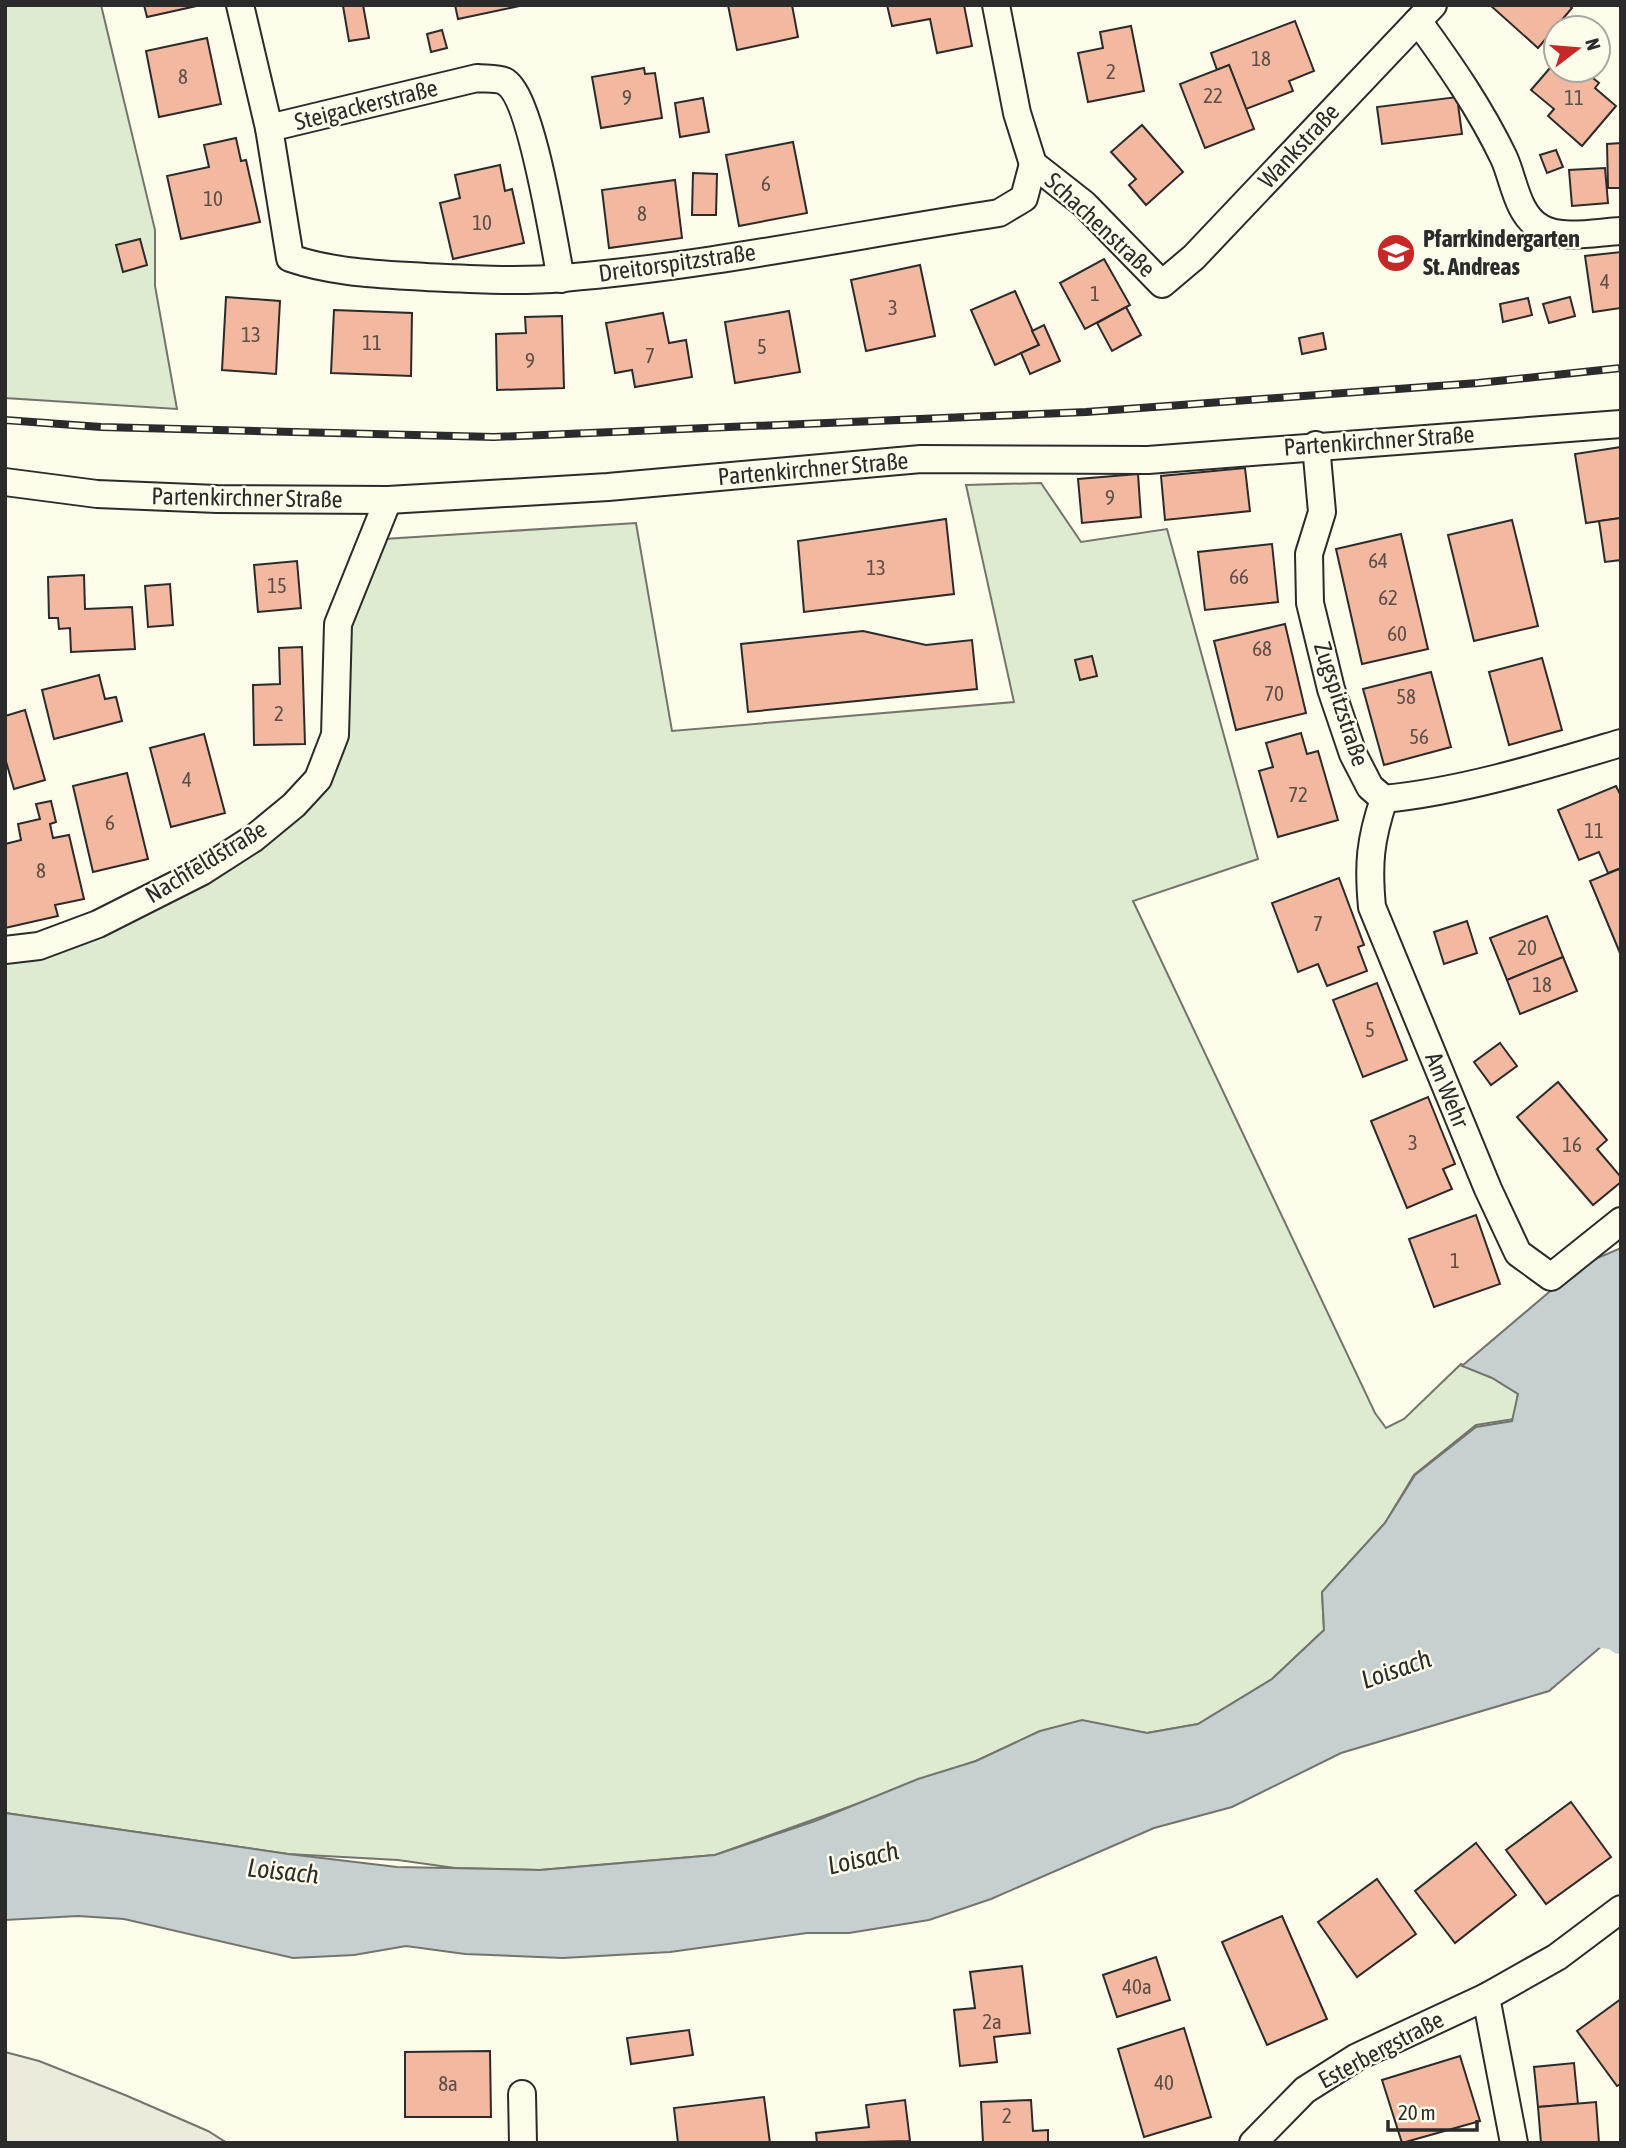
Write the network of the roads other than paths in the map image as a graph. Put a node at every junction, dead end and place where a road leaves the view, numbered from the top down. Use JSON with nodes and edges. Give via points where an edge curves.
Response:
{"nodes":[{"id":1,"x":240,"y":5,"type":"edge"},
{"id":2,"x":996,"y":5,"type":"edge"},
{"id":3,"x":1425,"y":13,"type":"edge"},
{"id":4,"x":269,"y":128,"type":"junction"},
{"id":5,"x":1033,"y":163,"type":"junction"},
{"id":6,"x":1621,"y":231,"type":"edge"},
{"id":7,"x":561,"y":279,"type":"junction"},
{"id":8,"x":1162,"y":284,"type":"joint"},
{"id":9,"x":1621,"y":424,"type":"edge"},
{"id":10,"x":1316,"y":445,"type":"junction"},
{"id":11,"x":5,"y":482,"type":"edge"},
{"id":12,"x":388,"y":500,"type":"junction"},
{"id":13,"x":1621,"y":743,"type":"edge"},
{"id":14,"x":1384,"y":799,"type":"junction"},
{"id":15,"x":5,"y":950,"type":"edge"},
{"id":16,"x":1621,"y":1220,"type":"edge"},
{"id":17,"x":1621,"y":1909,"type":"edge"},
{"id":18,"x":1486,"y":1997,"type":"junction"},
{"id":19,"x":522,"y":2094,"type":"dead end"},
{"id":20,"x":523,"y":2143,"type":"edge"},
{"id":21,"x":1253,"y":2143,"type":"edge"},
{"id":22,"x":1514,"y":2143,"type":"edge"}],
"edges":[{"from":1,"to":4,"type":"street","name":"Steigackerstraße"},
{"from":2,"to":5,"type":"street","name":"Schachenstraße","via":[[1017,113]]},
{"from":3,"to":6,"type":"street","via":[[1505,159],[1521,205],[1539,227],[1557,234]]},
{"from":3,"to":8,"type":"street","name":"Wankstraße","via":[[1194,257]]},
{"from":4,"to":7,"type":"street","name":"Dreitorspitzstraße","via":[[290,258],[316,267],[373,274]]},
{"from":4,"to":7,"type":"street","name":"Steigackerstraße","via":[[477,78],[505,82],[520,97]]},
{"from":5,"to":7,"type":"street","name":"Dreitorspitzstraße","via":[[1024,198],[999,213]]},
{"from":5,"to":8,"type":"street","name":"Schachenstraße","via":[[1084,204]]},
{"from":9,"to":10,"type":"street","name":"Partenkirchner Straße"},
{"from":10,"to":12,"type":"street","name":"Partenkirchner Straße","via":[[1148,460],[921,459],[608,487]]},
{"from":10,"to":14,"type":"street","name":"Zugspitzstraße","via":[[1322,512],[1309,554],[1310,603],[1353,754],[1370,787]]},
{"from":11,"to":12,"type":"street","name":"Partenkirchner Straße","via":[[97,494]]},
{"from":12,"to":15,"type":"street","name":"Nachfeldstraße","via":[[338,624],[335,735],[318,779],[295,805],[254,838],[201,872],[98,924],[39,946]]},
{"from":13,"to":14,"type":"street","via":[[1490,779]]},
{"from":14,"to":16,"type":"street","name":"Am Wehr","via":[[1372,833],[1368,868],[1372,907],[1518,1253],[1551,1278]]},
{"from":17,"to":18,"type":"street","name":"Esterbergstraße","via":[[1557,1957]]},
{"from":18,"to":21,"type":"street","name":"Esterbergstraße","via":[[1347,2064],[1305,2090]]},
{"from":18,"to":22,"type":"street"},
{"from":19,"to":20,"type":"street"}]}
